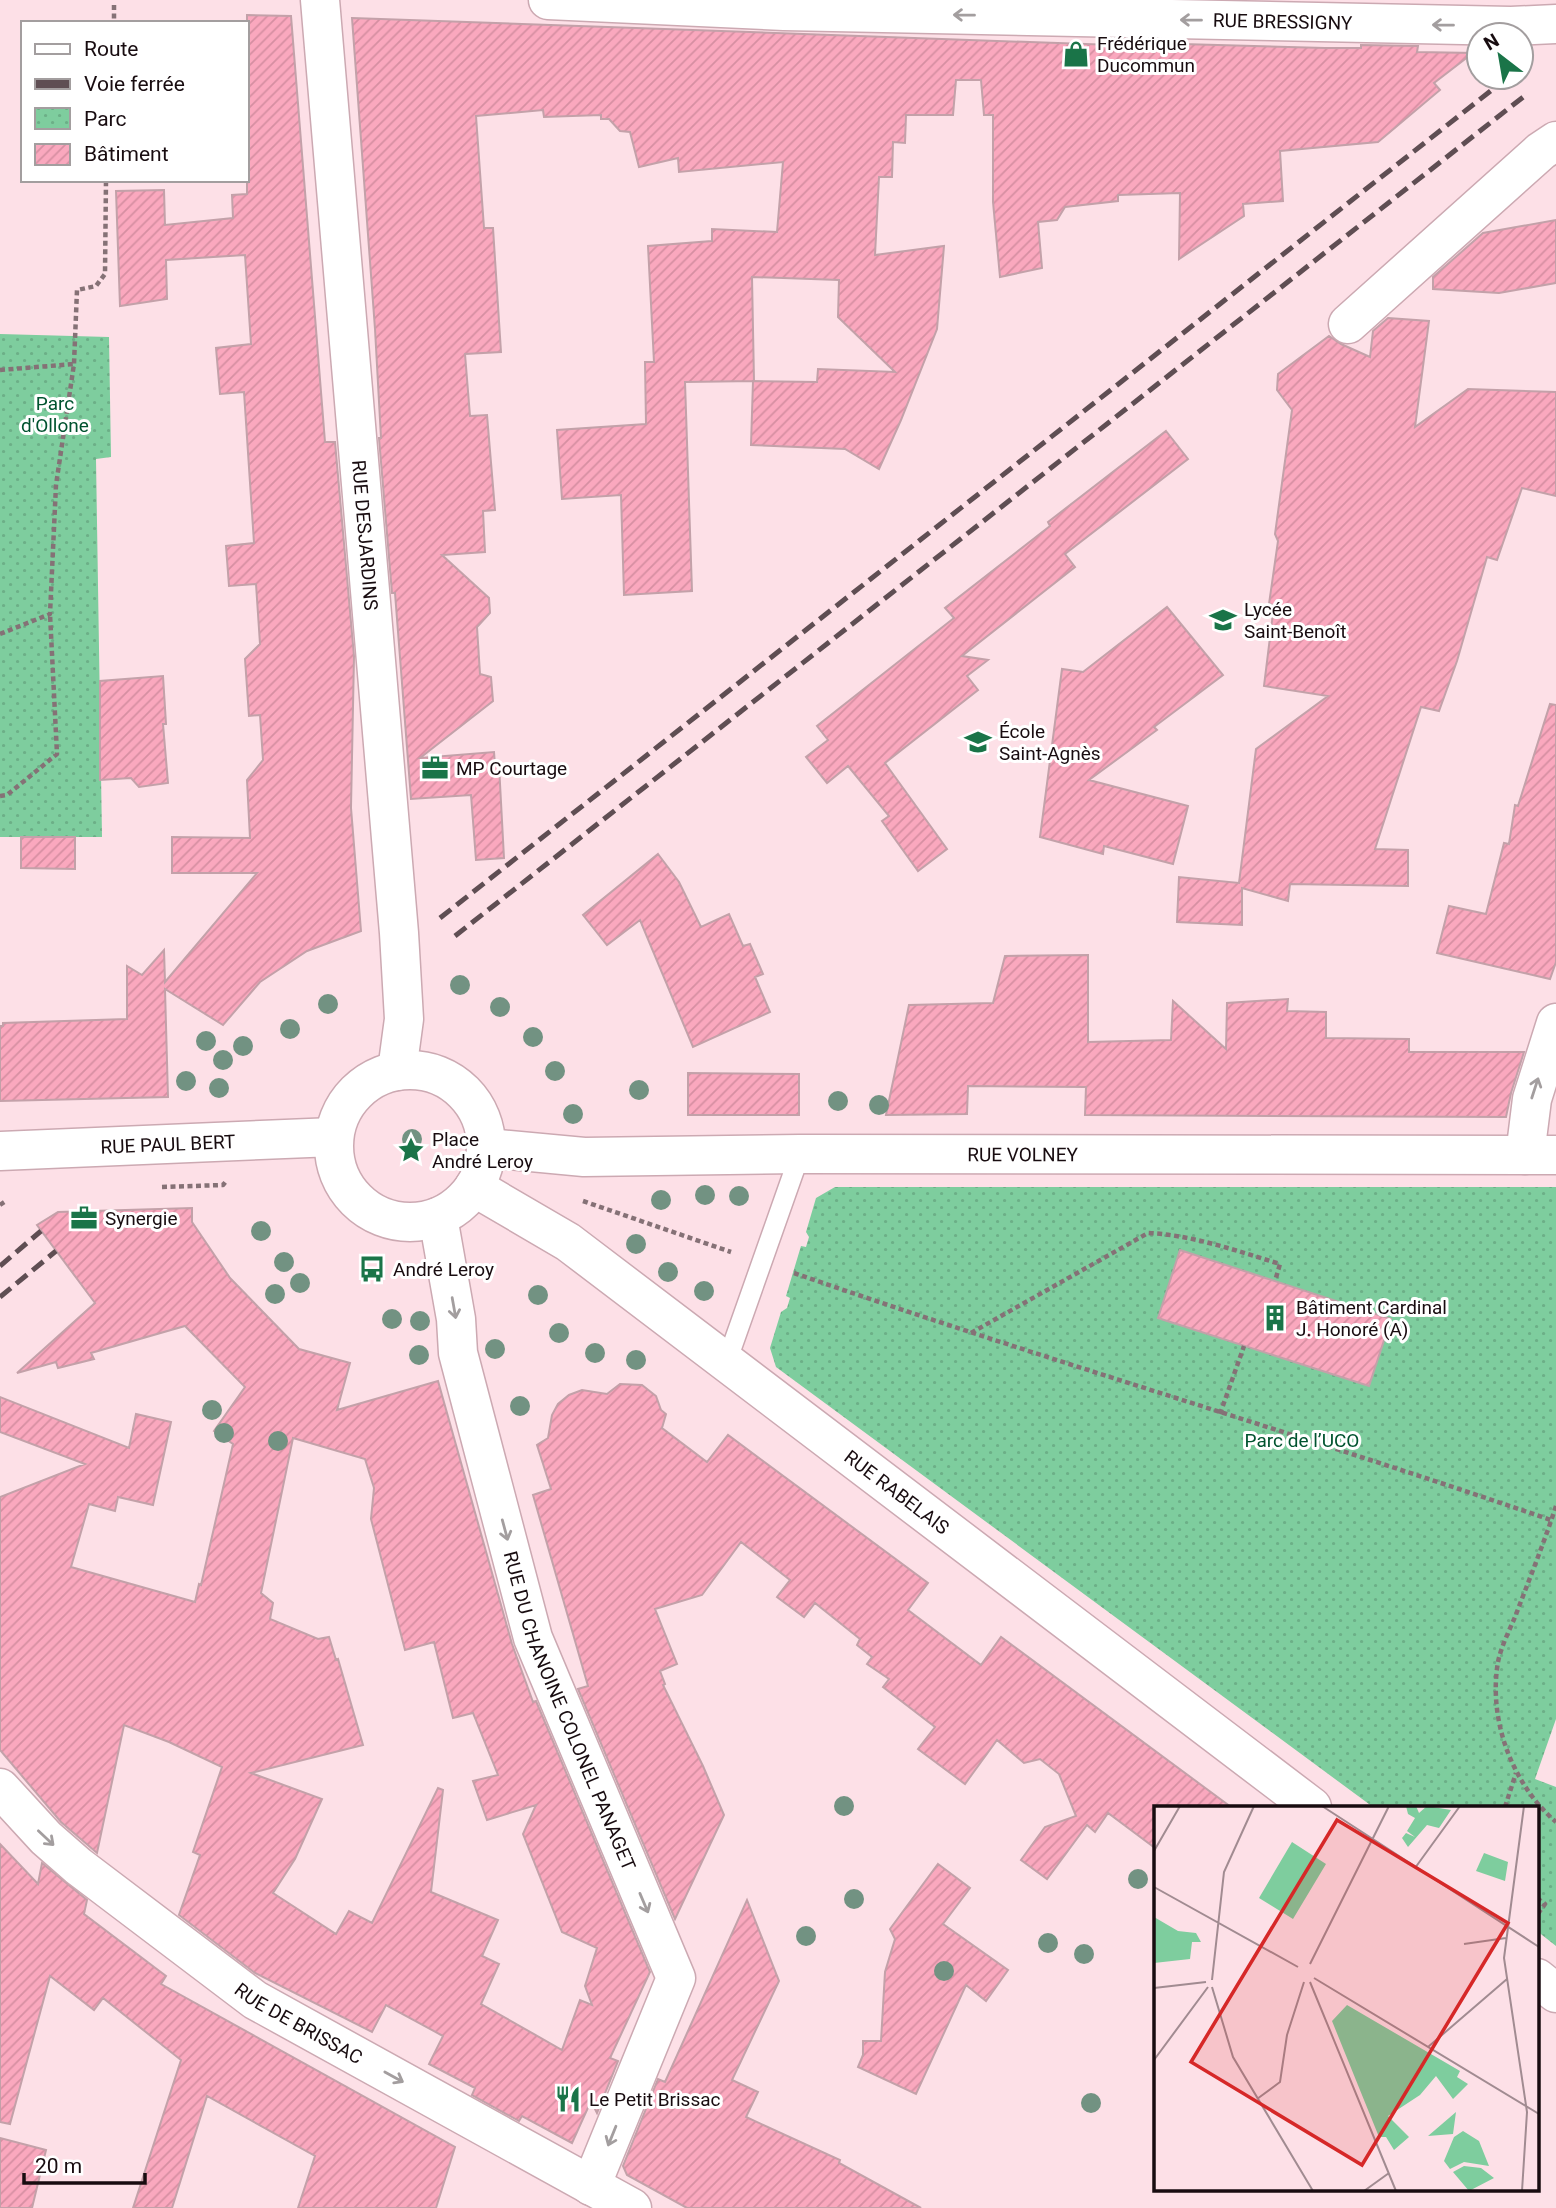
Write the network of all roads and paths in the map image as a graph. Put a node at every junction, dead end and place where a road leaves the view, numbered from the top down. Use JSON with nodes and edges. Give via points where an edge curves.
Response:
{"nodes":[{"id":1,"x":320,"y":0,"type":"edge"},
{"id":2,"x":548,"y":0,"type":"edge"},
{"id":3,"x":718,"y":3,"type":"edge"},
{"id":4,"x":114,"y":5,"type":"dead end"},
{"id":5,"x":114,"y":21,"type":"edge"},
{"id":6,"x":1556,"y":24,"type":"edge"},
{"id":7,"x":1556,"y":141,"type":"edge"},
{"id":8,"x":106,"y":182,"type":"edge"},
{"id":9,"x":1348,"y":324,"type":"dead end"},
{"id":10,"x":74,"y":364,"type":"junction"},
{"id":11,"x":0,"y":370,"type":"edge"},
{"id":12,"x":50,"y":614,"type":"junction"},
{"id":13,"x":0,"y":634,"type":"edge"},
{"id":14,"x":0,"y":796,"type":"edge"},
{"id":15,"x":1556,"y":1023,"type":"edge"},
{"id":16,"x":397,"y":1071,"type":"junction"},
{"id":17,"x":334,"y":1138,"type":"junction"},
{"id":18,"x":487,"y":1148,"type":"junction"},
{"id":19,"x":0,"y":1151,"type":"edge"},
{"id":20,"x":800,"y":1154,"type":"junction"},
{"id":21,"x":1540,"y":1155,"type":"edge"},
{"id":22,"x":474,"y":1187,"type":"junction"},
{"id":23,"x":6,"y":1201,"type":"dead end"},
{"id":24,"x":582,"y":1201,"type":"dead end"},
{"id":25,"x":0,"y":1205,"type":"edge"},
{"id":26,"x":438,"y":1217,"type":"junction"},
{"id":27,"x":731,"y":1252,"type":"dead end"},
{"id":28,"x":794,"y":1273,"type":"dead end"},
{"id":29,"x":1275,"y":1281,"type":"dead end"},
{"id":30,"x":970,"y":1333,"type":"junction"},
{"id":31,"x":1244,"y":1346,"type":"dead end"},
{"id":32,"x":727,"y":1361,"type":"junction"},
{"id":33,"x":1220,"y":1413,"type":"junction"},
{"id":34,"x":1556,"y":1506,"type":"edge"},
{"id":35,"x":1552,"y":1520,"type":"junction"},
{"id":36,"x":1517,"y":1773,"type":"junction"},
{"id":37,"x":0,"y":1788,"type":"edge"},
{"id":38,"x":1311,"y":1806,"type":"edge"},
{"id":39,"x":1505,"y":1806,"type":"edge"},
{"id":40,"x":1556,"y":1822,"type":"edge"},
{"id":41,"x":1538,"y":1899,"type":"edge"},
{"id":42,"x":1538,"y":1914,"type":"edge"},
{"id":43,"x":1538,"y":1979,"type":"edge"},
{"id":44,"x":1556,"y":1993,"type":"edge"},
{"id":45,"x":591,"y":2186,"type":"junction"},
{"id":46,"x":632,"y":2208,"type":"edge"}],
"edges":[{"from":1,"to":16,"type":"street","name":"RUE DESJARDINS","via":[[399,933],[404,1019]]},
{"from":2,"to":3,"type":"street","name":"RUE BRESSIGNY"},
{"from":6,"to":3,"type":"street","name":"RUE BRESSIGNY","one_way":true,"via":[[784,11]]},
{"from":4,"to":5,"type":"path"},
{"from":7,"to":9,"type":"street"},
{"from":8,"to":10,"type":"path","via":[[105,274],[96,286],[77,290]]},
{"from":10,"to":11,"type":"path"},
{"from":10,"to":12,"type":"path","via":[[56,485]]},
{"from":12,"to":13,"type":"path"},
{"from":12,"to":14,"type":"path","via":[[57,754]]},
{"from":21,"to":15,"type":"street","one_way":true,"via":[[1532,1099]]},
{"from":16,"to":17,"type":"street","via":[[374,1079],[355,1094],[341,1114]]},
{"from":16,"to":18,"type":"street","via":[[419,1070],[460,1087],[484,1125]]},
{"from":17,"to":19,"type":"street","name":"RUE PAUL BERT"},
{"from":17,"to":26,"type":"street","via":[[341,1178],[368,1209],[404,1222]]},
{"from":18,"to":20,"type":"street","name":"RUE VOLNEY","via":[[584,1157]]},
{"from":18,"to":22,"type":"street"},
{"from":20,"to":21,"type":"street","name":"RUE VOLNEY"},
{"from":20,"to":32,"type":"lane"},
{"from":22,"to":26,"type":"street","via":[[452,1210]]},
{"from":22,"to":32,"type":"street","name":"RUE RABELAIS","via":[[568,1241]]},
{"from":23,"to":25,"type":"path"},
{"from":24,"to":27,"type":"path"},
{"from":26,"to":45,"type":"street","name":"RUE DU CHANOINE COLONEL PANAGET","one_way":true,"via":[[458,1353],[533,1638],[676,1978]]},
{"from":28,"to":30,"type":"path"},
{"from":29,"to":30,"type":"path","via":[[1280,1264],[1191,1238],[1148,1233]]},
{"from":30,"to":33,"type":"path"},
{"from":31,"to":33,"type":"path"},
{"from":32,"to":38,"type":"street","name":"RUE RABELAIS"},
{"from":33,"to":35,"type":"path"},
{"from":34,"to":35,"type":"path"},
{"from":35,"to":36,"type":"path","via":[[1498,1661],[1498,1720]]},
{"from":36,"to":39,"type":"path"},
{"from":36,"to":40,"type":"path"},
{"from":37,"to":45,"type":"street","name":"RUE DE BRISSAC","one_way":true,"via":[[78,1866],[256,2000]]},
{"from":41,"to":42,"type":"path","via":[[1545,1904]]},
{"from":43,"to":44,"type":"street"},
{"from":45,"to":46,"type":"street","name":"RUE DE BRISSAC"}]}
